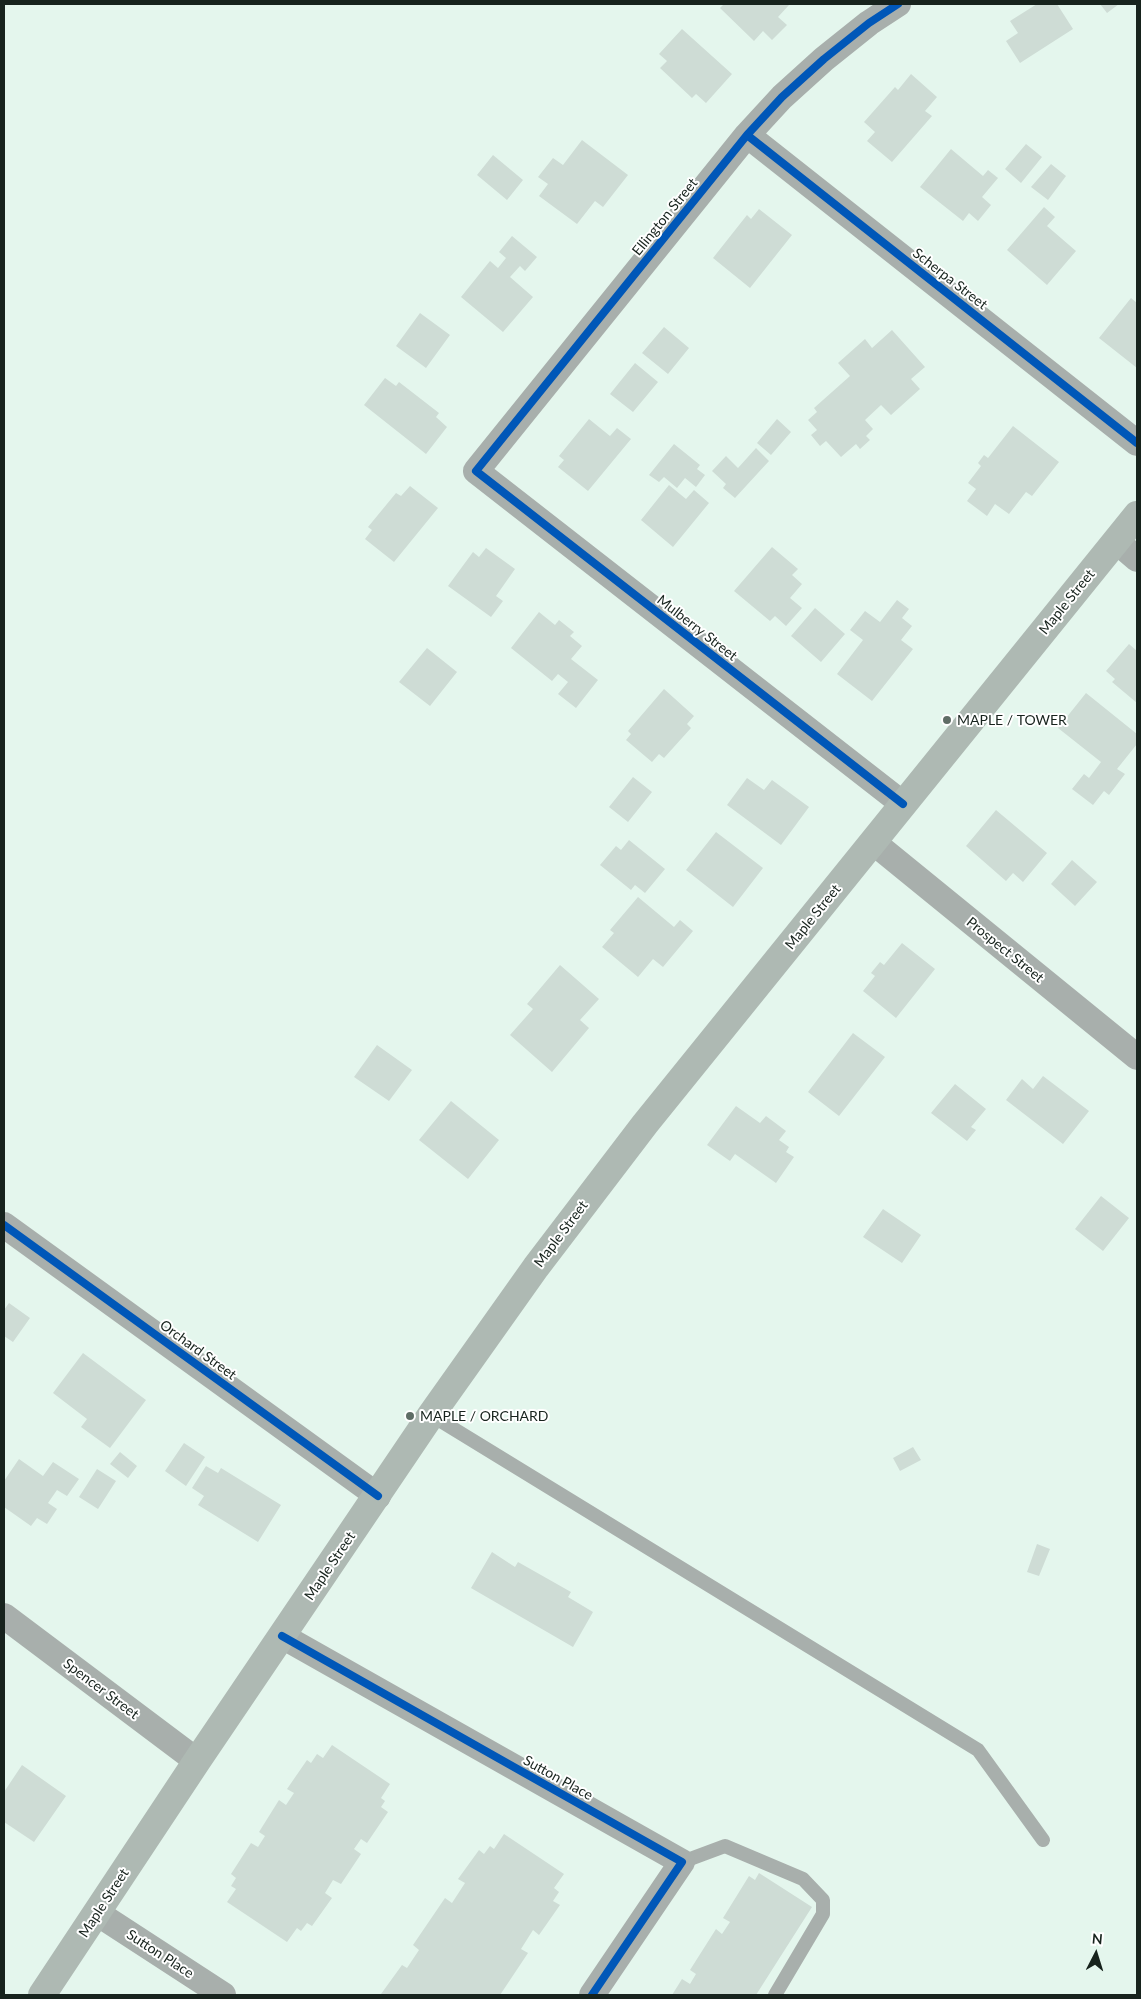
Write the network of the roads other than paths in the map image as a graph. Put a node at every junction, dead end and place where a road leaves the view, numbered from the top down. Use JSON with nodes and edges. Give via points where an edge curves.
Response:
{"nodes":[{"id":1,"x":898,"y":4,"type":"edge"},
{"id":2,"x":747,"y":136,"type":"junction"},
{"id":3,"x":1137,"y":443,"type":"edge"},
{"id":4,"x":476,"y":471,"type":"joint"},
{"id":5,"x":1137,"y":515,"type":"edge"},
{"id":6,"x":1116,"y":541,"type":"junction"},
{"id":7,"x":1137,"y":559,"type":"edge"},
{"id":8,"x":903,"y":804,"type":"junction"},
{"id":9,"x":873,"y":842,"type":"junction"},
{"id":10,"x":1137,"y":1057,"type":"edge"},
{"id":11,"x":4,"y":1225,"type":"edge"},
{"id":12,"x":432,"y":1415,"type":"junction"},
{"id":13,"x":378,"y":1496,"type":"junction"},
{"id":14,"x":4,"y":1616,"type":"edge"},
{"id":15,"x":282,"y":1636,"type":"junction"},
{"id":16,"x":197,"y":1761,"type":"junction"},
{"id":17,"x":1043,"y":1840,"type":"dead end"},
{"id":18,"x":682,"y":1862,"type":"junction"},
{"id":19,"x":97,"y":1912,"type":"junction"},
{"id":20,"x":42,"y":1995,"type":"edge"},
{"id":21,"x":223,"y":1995,"type":"edge"},
{"id":22,"x":592,"y":1995,"type":"edge"},
{"id":23,"x":775,"y":1995,"type":"edge"}],
"edges":[{"from":1,"to":2,"type":"street","name":"Ellington Street","via":[[824,59],[782,97]]},
{"from":2,"to":3,"type":"street","name":"Scherpa Street"},
{"from":2,"to":4,"type":"street","name":"Ellington Street"},
{"from":4,"to":8,"type":"street","name":"Mulberry Street"},
{"from":5,"to":6,"type":"main road","name":"Maple Street"},
{"from":6,"to":7,"type":"street"},
{"from":6,"to":8,"type":"main road","name":"Maple Street"},
{"from":8,"to":9,"type":"main road","name":"Maple Street"},
{"from":9,"to":10,"type":"street","name":"Prospect Street"},
{"from":9,"to":12,"type":"main road","name":"Maple Street","via":[[645,1124],[536,1267]]},
{"from":11,"to":13,"type":"street","name":"Orchard Street"},
{"from":12,"to":13,"type":"main road","name":"Maple Street"},
{"from":12,"to":17,"type":"lane","via":[[978,1750]]},
{"from":13,"to":15,"type":"main road","name":"Maple Street"},
{"from":14,"to":16,"type":"street","name":"Spencer Street"},
{"from":15,"to":16,"type":"main road","name":"Maple Street"},
{"from":15,"to":18,"type":"street","name":"Sutton Place"},
{"from":16,"to":19,"type":"main road","name":"Maple Street"},
{"from":18,"to":22,"type":"street"},
{"from":18,"to":23,"type":"lane","via":[[725,1846],[803,1879],[823,1900],[823,1914]]},
{"from":19,"to":20,"type":"main road","name":"Maple Street"},
{"from":19,"to":21,"type":"street","name":"Sutton Place"}]}
